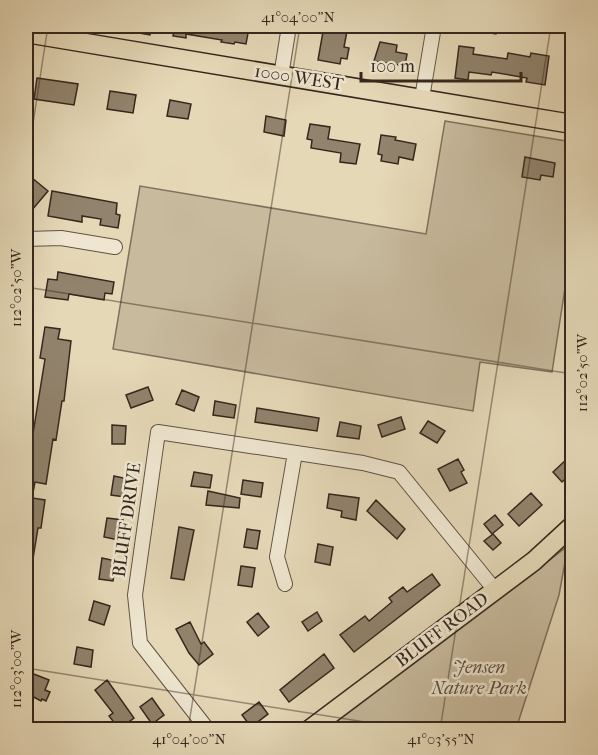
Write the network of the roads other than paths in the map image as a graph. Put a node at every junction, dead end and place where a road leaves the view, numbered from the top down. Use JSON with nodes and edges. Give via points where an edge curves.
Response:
{"nodes":[{"id":1,"x":289,"y":26,"type":"edge"},
{"id":2,"x":434,"y":26,"type":"edge"},
{"id":3,"x":26,"y":33,"type":"edge"},
{"id":4,"x":281,"y":76,"type":"junction"},
{"id":5,"x":422,"y":98,"type":"junction"},
{"id":6,"x":573,"y":124,"type":"edge"},
{"id":7,"x":26,"y":239,"type":"edge"},
{"id":8,"x":115,"y":247,"type":"dead end"},
{"id":9,"x":295,"y":453,"type":"junction"},
{"id":10,"x":573,"y":526,"type":"edge"},
{"id":11,"x":285,"y":584,"type":"dead end"},
{"id":12,"x":495,"y":590,"type":"junction"},
{"id":13,"x":208,"y":729,"type":"edge"},
{"id":14,"x":309,"y":729,"type":"edge"}],
"edges":[{"from":1,"to":4,"type":"street"},
{"from":2,"to":5,"type":"street"},
{"from":3,"to":4,"type":"main road","name":"1000 WEST"},
{"from":4,"to":5,"type":"main road","name":"1000 WEST"},
{"from":5,"to":6,"type":"main road","name":"1000 WEST"},
{"from":7,"to":8,"type":"street","via":[[61,238]]},
{"from":9,"to":11,"type":"street","via":[[277,558]]},
{"from":9,"to":12,"type":"street","name":"BLUFF DRIVE","via":[[399,472]]},
{"from":9,"to":13,"type":"street","name":"BLUFF DRIVE","via":[[158,432],[135,595],[140,643]]},
{"from":10,"to":12,"type":"main road","name":"BLUFF ROAD"},
{"from":12,"to":14,"type":"main road","name":"BLUFF ROAD"}]}
